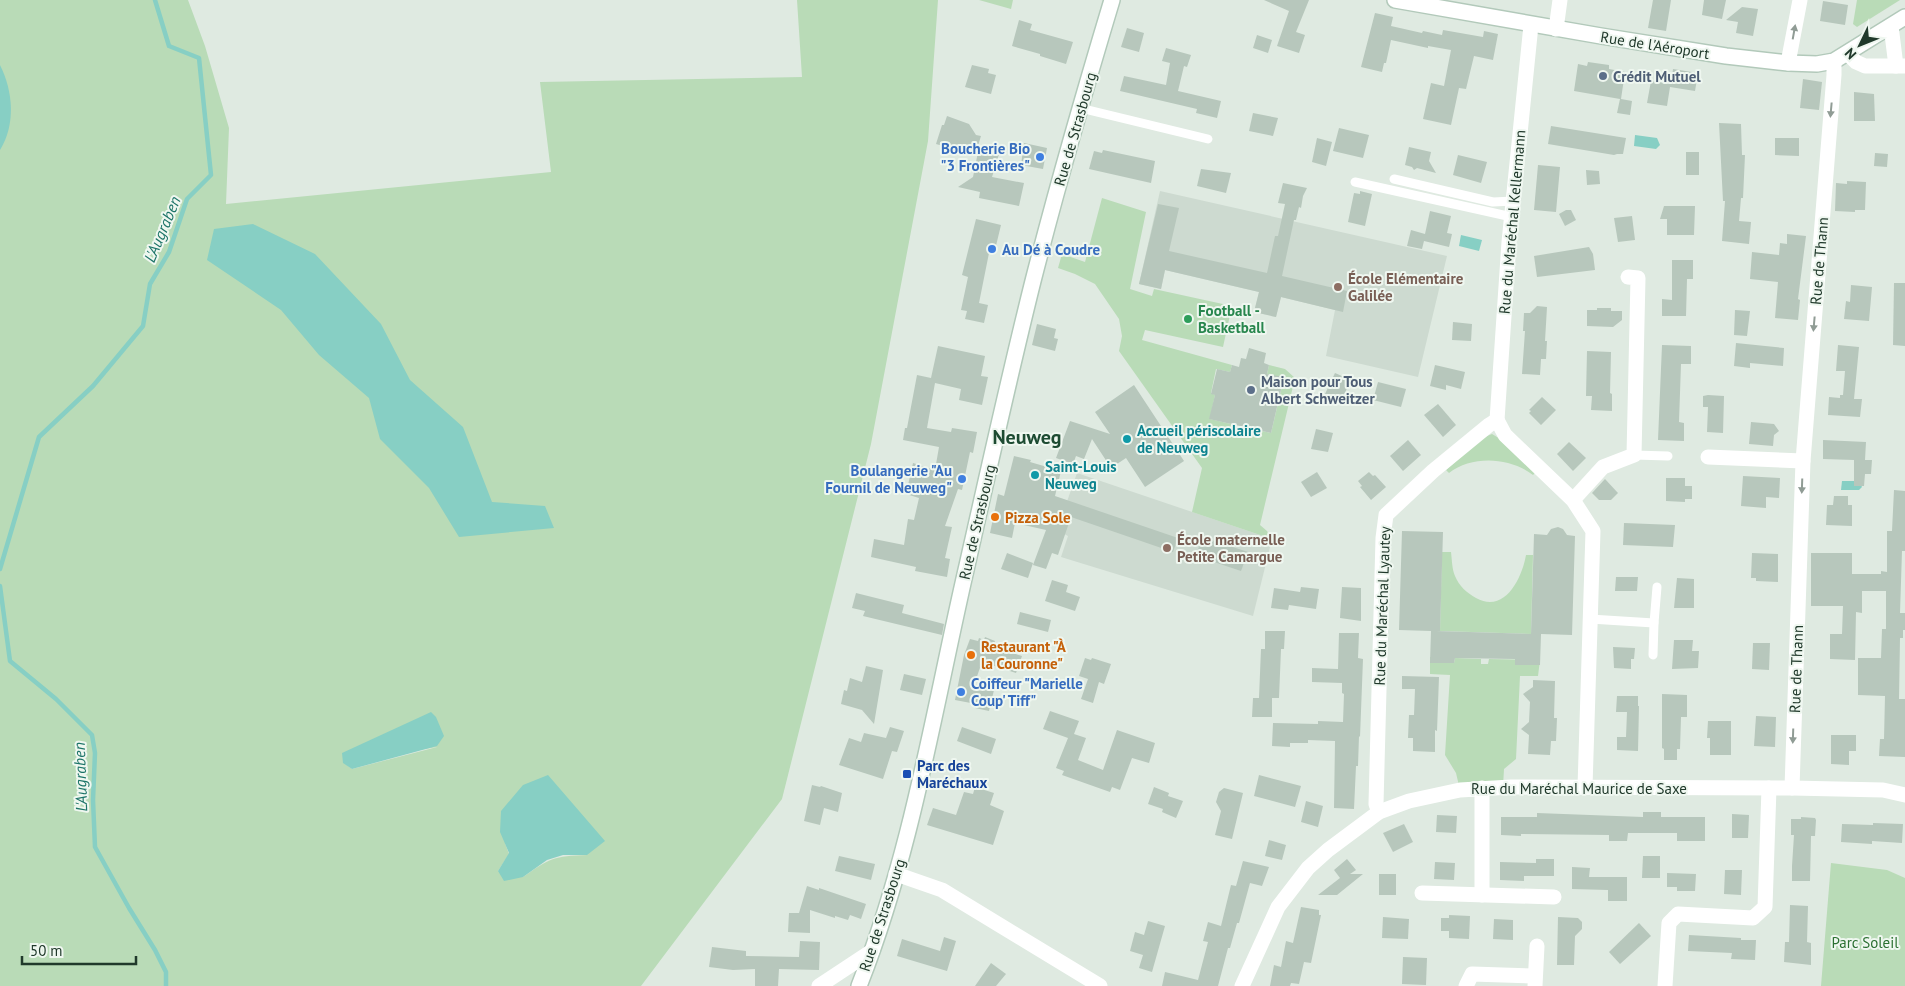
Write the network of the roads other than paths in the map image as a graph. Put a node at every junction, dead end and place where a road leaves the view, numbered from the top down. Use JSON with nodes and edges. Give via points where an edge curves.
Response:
{"nodes":[{"id":1,"x":1112,"y":0,"type":"edge"},
{"id":2,"x":1395,"y":0,"type":"edge"},
{"id":3,"x":1560,"y":0,"type":"edge"},
{"id":4,"x":1800,"y":0,"type":"edge"},
{"id":5,"x":1462,"y":6,"type":"edge"},
{"id":6,"x":1905,"y":17,"type":"edge"},
{"id":7,"x":1531,"y":25,"type":"junction"},
{"id":8,"x":1890,"y":26,"type":"junction"},
{"id":9,"x":1556,"y":28,"type":"junction"},
{"id":10,"x":1848,"y":54,"type":"junction"},
{"id":11,"x":1834,"y":62,"type":"junction"},
{"id":12,"x":1788,"y":64,"type":"junction"},
{"id":13,"x":1900,"y":66,"type":"edge"},
{"id":14,"x":1080,"y":108,"type":"junction"},
{"id":15,"x":1208,"y":139,"type":"dead end"},
{"id":16,"x":1394,"y":179,"type":"dead end"},
{"id":17,"x":1354,"y":182,"type":"dead end"},
{"id":18,"x":1514,"y":201,"type":"junction"},
{"id":19,"x":1512,"y":217,"type":"junction"},
{"id":20,"x":1628,"y":277,"type":"dead end"},
{"id":21,"x":1497,"y":420,"type":"junction"},
{"id":22,"x":1634,"y":455,"type":"junction"},
{"id":23,"x":1668,"y":456,"type":"dead end"},
{"id":24,"x":1708,"y":457,"type":"dead end"},
{"id":25,"x":1803,"y":461,"type":"junction"},
{"id":26,"x":1572,"y":500,"type":"junction"},
{"id":27,"x":1657,"y":587,"type":"dead end"},
{"id":28,"x":1590,"y":619,"type":"junction"},
{"id":29,"x":1654,"y":623,"type":"junction"},
{"id":30,"x":1653,"y":655,"type":"dead end"},
{"id":31,"x":1585,"y":787,"type":"junction"},
{"id":32,"x":1482,"y":788,"type":"junction"},
{"id":33,"x":1769,"y":788,"type":"junction"},
{"id":34,"x":1792,"y":788,"type":"junction"},
{"id":35,"x":1904,"y":793,"type":"edge"},
{"id":36,"x":1379,"y":812,"type":"junction"},
{"id":37,"x":896,"y":874,"type":"junction"},
{"id":38,"x":1422,"y":894,"type":"dead end"},
{"id":39,"x":1482,"y":895,"type":"junction"},
{"id":40,"x":1554,"y":897,"type":"dead end"},
{"id":41,"x":1536,"y":946,"type":"dead end"},
{"id":42,"x":872,"y":951,"type":"junction"},
{"id":43,"x":1535,"y":981,"type":"edge"},
{"id":44,"x":819,"y":986,"type":"edge"},
{"id":45,"x":859,"y":986,"type":"edge"},
{"id":46,"x":1100,"y":986,"type":"edge"},
{"id":47,"x":1242,"y":986,"type":"edge"},
{"id":48,"x":1466,"y":986,"type":"edge"},
{"id":49,"x":1666,"y":986,"type":"edge"}],
"edges":[{"from":1,"to":14,"type":"street","name":"Rue de Strasbourg"},
{"from":2,"to":5,"type":"street","name":"Rue de l'Aéroport"},
{"from":3,"to":9,"type":"street"},
{"from":12,"to":4,"type":"street","one_way":true},
{"from":5,"to":7,"type":"street","name":"Rue de l'Aéroport"},
{"from":6,"to":8,"type":"street","name":"Rue de l'Aéroport"},
{"from":7,"to":9,"type":"street","name":"Rue de l'Aéroport"},
{"from":7,"to":18,"type":"street","name":"Rue du Maréchal Kellermann"},
{"from":8,"to":10,"type":"street","name":"Rue de l'Aéroport"},
{"from":8,"to":13,"type":"street"},
{"from":9,"to":12,"type":"street","name":"Rue de l'Aéroport"},
{"from":10,"to":11,"type":"street","name":"Rue de l'Aéroport"},
{"from":10,"to":13,"type":"street","via":[[1865,66]]},
{"from":11,"to":12,"type":"street","name":"Rue de l'Aéroport"},
{"from":11,"to":25,"type":"street","name":"Rue de Thann","one_way":true},
{"from":14,"to":15,"type":"lane"},
{"from":14,"to":37,"type":"street","name":"Rue de Strasbourg","via":[[1007,387],[944,679]]},
{"from":16,"to":18,"type":"lane","via":[[1493,202]]},
{"from":17,"to":19,"type":"lane"},
{"from":18,"to":19,"type":"street","name":"Rue du Maréchal Kellermann"},
{"from":19,"to":21,"type":"street","name":"Rue du Maréchal Kellermann"},
{"from":20,"to":22,"type":"street","via":[[1638,278]]},
{"from":21,"to":26,"type":"street","via":[[1505,435]]},
{"from":21,"to":36,"type":"street","name":"Rue du Maréchal Lyautey","via":[[1386,515],[1376,804]]},
{"from":22,"to":23,"type":"lane"},
{"from":22,"to":26,"type":"street","via":[[1603,467]]},
{"from":24,"to":25,"type":"street"},
{"from":25,"to":34,"type":"street","name":"Rue de Thann","one_way":true},
{"from":26,"to":28,"type":"street","via":[[1593,531]]},
{"from":27,"to":29,"type":"lane"},
{"from":28,"to":29,"type":"lane"},
{"from":28,"to":31,"type":"street"},
{"from":29,"to":30,"type":"lane"},
{"from":31,"to":32,"type":"street","name":"Rue du Maréchal Maurice de Saxe"},
{"from":31,"to":33,"type":"street","name":"Rue du Maréchal Maurice de Saxe"},
{"from":32,"to":36,"type":"street","name":"Rue du Maréchal Maurice de Saxe","via":[[1460,790]]},
{"from":32,"to":39,"type":"street"},
{"from":33,"to":34,"type":"street","name":"Rue du Maréchal Maurice de Saxe"},
{"from":33,"to":49,"type":"street","via":[[1765,906],[1753,918],[1678,914],[1669,924]]},
{"from":34,"to":35,"type":"street","name":"Rue du Maréchal Maurice de Saxe"},
{"from":36,"to":47,"type":"street","name":"Rue du Maréchal Maurice de Saxe","via":[[1308,868],[1278,907]]},
{"from":37,"to":42,"type":"street","name":"Rue de Strasbourg"},
{"from":37,"to":46,"type":"street","via":[[942,890]]},
{"from":38,"to":39,"type":"street"},
{"from":39,"to":40,"type":"street"},
{"from":41,"to":43,"type":"street"},
{"from":42,"to":44,"type":"street"},
{"from":42,"to":45,"type":"street","name":"Rue de Strasbourg"},
{"from":43,"to":48,"type":"street","via":[[1472,974]]}]}
